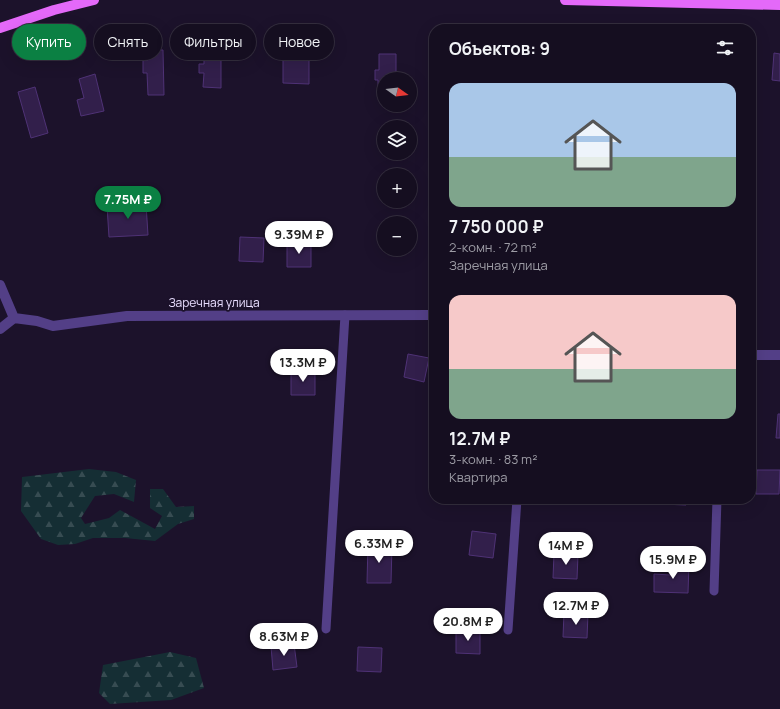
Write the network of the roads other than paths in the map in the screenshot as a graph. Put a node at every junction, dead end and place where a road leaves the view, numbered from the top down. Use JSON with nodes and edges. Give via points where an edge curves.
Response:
{"nodes":[{"id":1,"x":94,"y":0,"type":"edge"},
{"id":2,"x":565,"y":0,"type":"edge"},
{"id":3,"x":780,"y":6,"type":"edge"},
{"id":4,"x":0,"y":28,"type":"edge"},
{"id":5,"x":0,"y":285,"type":"edge"},
{"id":6,"x":345,"y":315,"type":"junction"},
{"id":7,"x":429,"y":315,"type":"edge"},
{"id":8,"x":14,"y":318,"type":"junction"},
{"id":9,"x":0,"y":329,"type":"edge"},
{"id":10,"x":756,"y":355,"type":"edge"},
{"id":11,"x":780,"y":355,"type":"edge"},
{"id":12,"x":517,"y":504,"type":"edge"},
{"id":13,"x":717,"y":504,"type":"edge"},
{"id":14,"x":714,"y":591,"type":"dead end"},
{"id":15,"x":326,"y":629,"type":"dead end"},
{"id":16,"x":508,"y":630,"type":"dead end"}],
"edges":[{"from":1,"to":4,"type":"main road"},
{"from":2,"to":3,"type":"main road"},
{"from":5,"to":8,"type":"street"},
{"from":6,"to":7,"type":"street","name":"Заречная улица"},
{"from":6,"to":8,"type":"street","name":"Заречная улица","via":[[127,316],[53,326]]},
{"from":6,"to":15,"type":"lane"},
{"from":8,"to":9,"type":"street"},
{"from":10,"to":11,"type":"street"},
{"from":12,"to":16,"type":"lane"},
{"from":13,"to":14,"type":"lane"}]}
